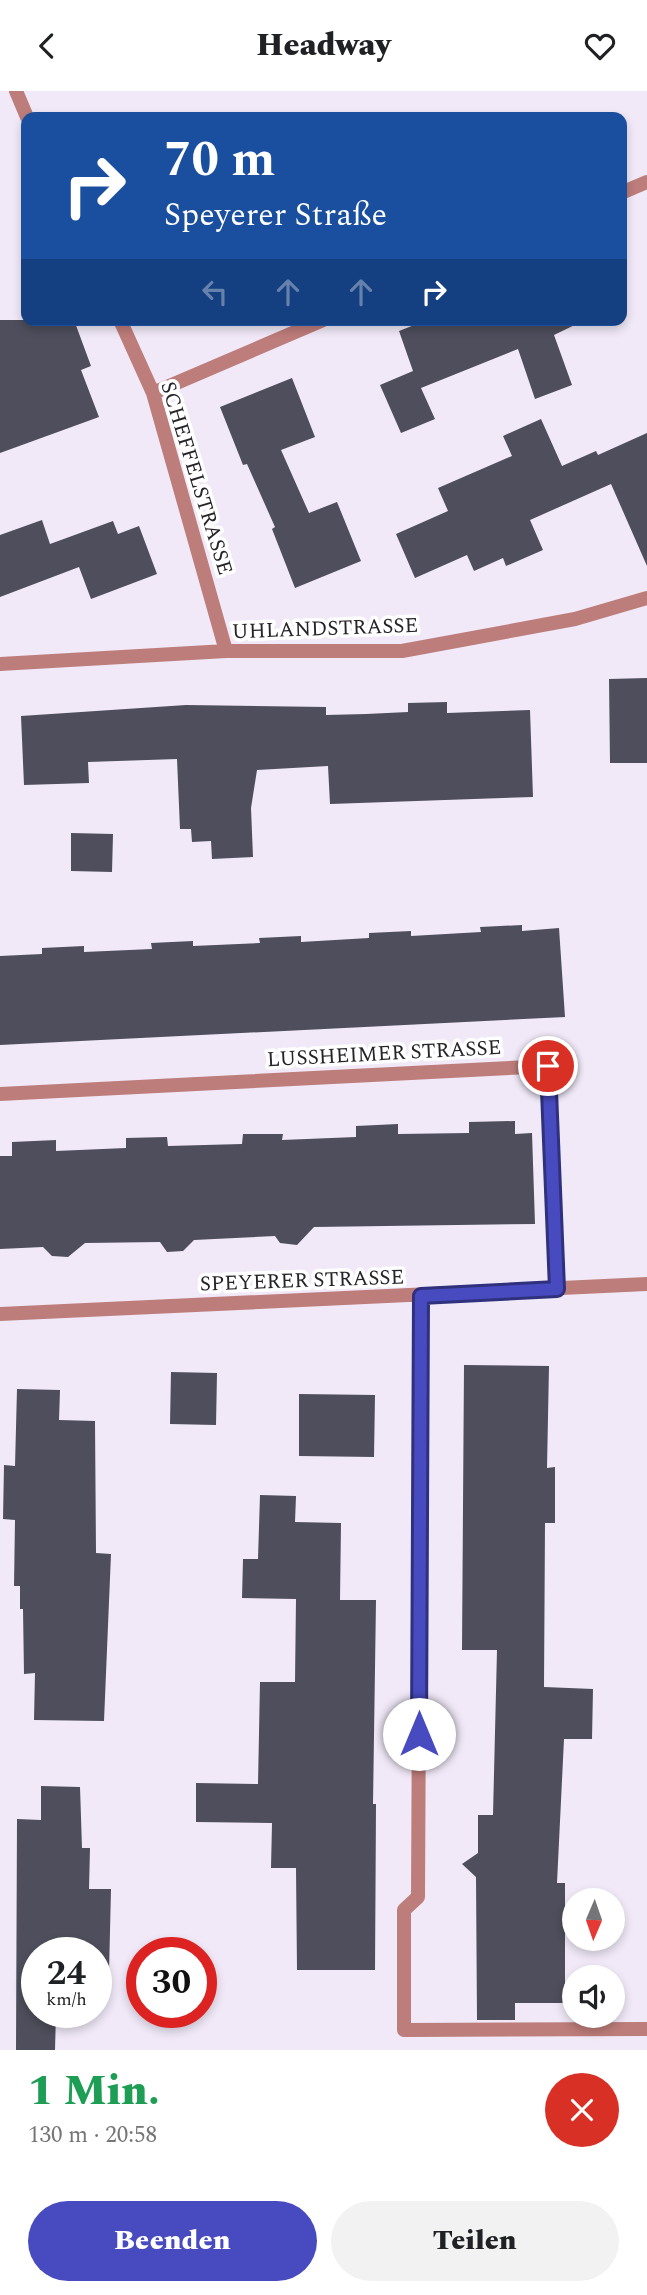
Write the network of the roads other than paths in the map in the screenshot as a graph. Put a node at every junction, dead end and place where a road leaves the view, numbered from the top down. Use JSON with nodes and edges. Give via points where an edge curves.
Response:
{"nodes":[{"id":1,"x":16,"y":91,"type":"edge"},
{"id":2,"x":25,"y":112,"type":"edge"},
{"id":3,"x":647,"y":182,"type":"edge"},
{"id":4,"x":627,"y":190,"type":"edge"},
{"id":5,"x":123,"y":326,"type":"edge"},
{"id":6,"x":309,"y":326,"type":"edge"},
{"id":7,"x":153,"y":393,"type":"junction"},
{"id":8,"x":647,"y":598,"type":"edge"},
{"id":9,"x":226,"y":651,"type":"junction"},
{"id":10,"x":0,"y":664,"type":"edge"},
{"id":11,"x":0,"y":1094,"type":"edge"},
{"id":12,"x":647,"y":1284,"type":"edge"},
{"id":13,"x":557,"y":1289,"type":"junction"},
{"id":14,"x":421,"y":1296,"type":"junction"},
{"id":15,"x":0,"y":1314,"type":"edge"},
{"id":16,"x":647,"y":2029,"type":"edge"}],
"edges":[{"from":1,"to":2,"type":"street"},
{"from":3,"to":4,"type":"street"},
{"from":5,"to":7,"type":"street","name":"SCHEFFELSTRASSE"},
{"from":6,"to":7,"type":"street"},
{"from":7,"to":9,"type":"street","name":"SCHEFFELSTRASSE"},
{"from":8,"to":9,"type":"street","name":"UHLANDSTRASSE","via":[[575,619],[402,651]]},
{"from":9,"to":10,"type":"street","name":"UHLANDSTRASSE"},
{"from":11,"to":13,"type":"street","name":"LUSSHEIMER STRASSE","via":[[548,1066]]},
{"from":12,"to":13,"type":"street","name":"SPEYERER STRASSE"},
{"from":13,"to":14,"type":"street","name":"SPEYERER STRASSE"},
{"from":14,"to":15,"type":"street","name":"SPEYERER STRASSE"},
{"from":14,"to":16,"type":"street","via":[[418,1897],[404,1910],[404,2030]]}]}
